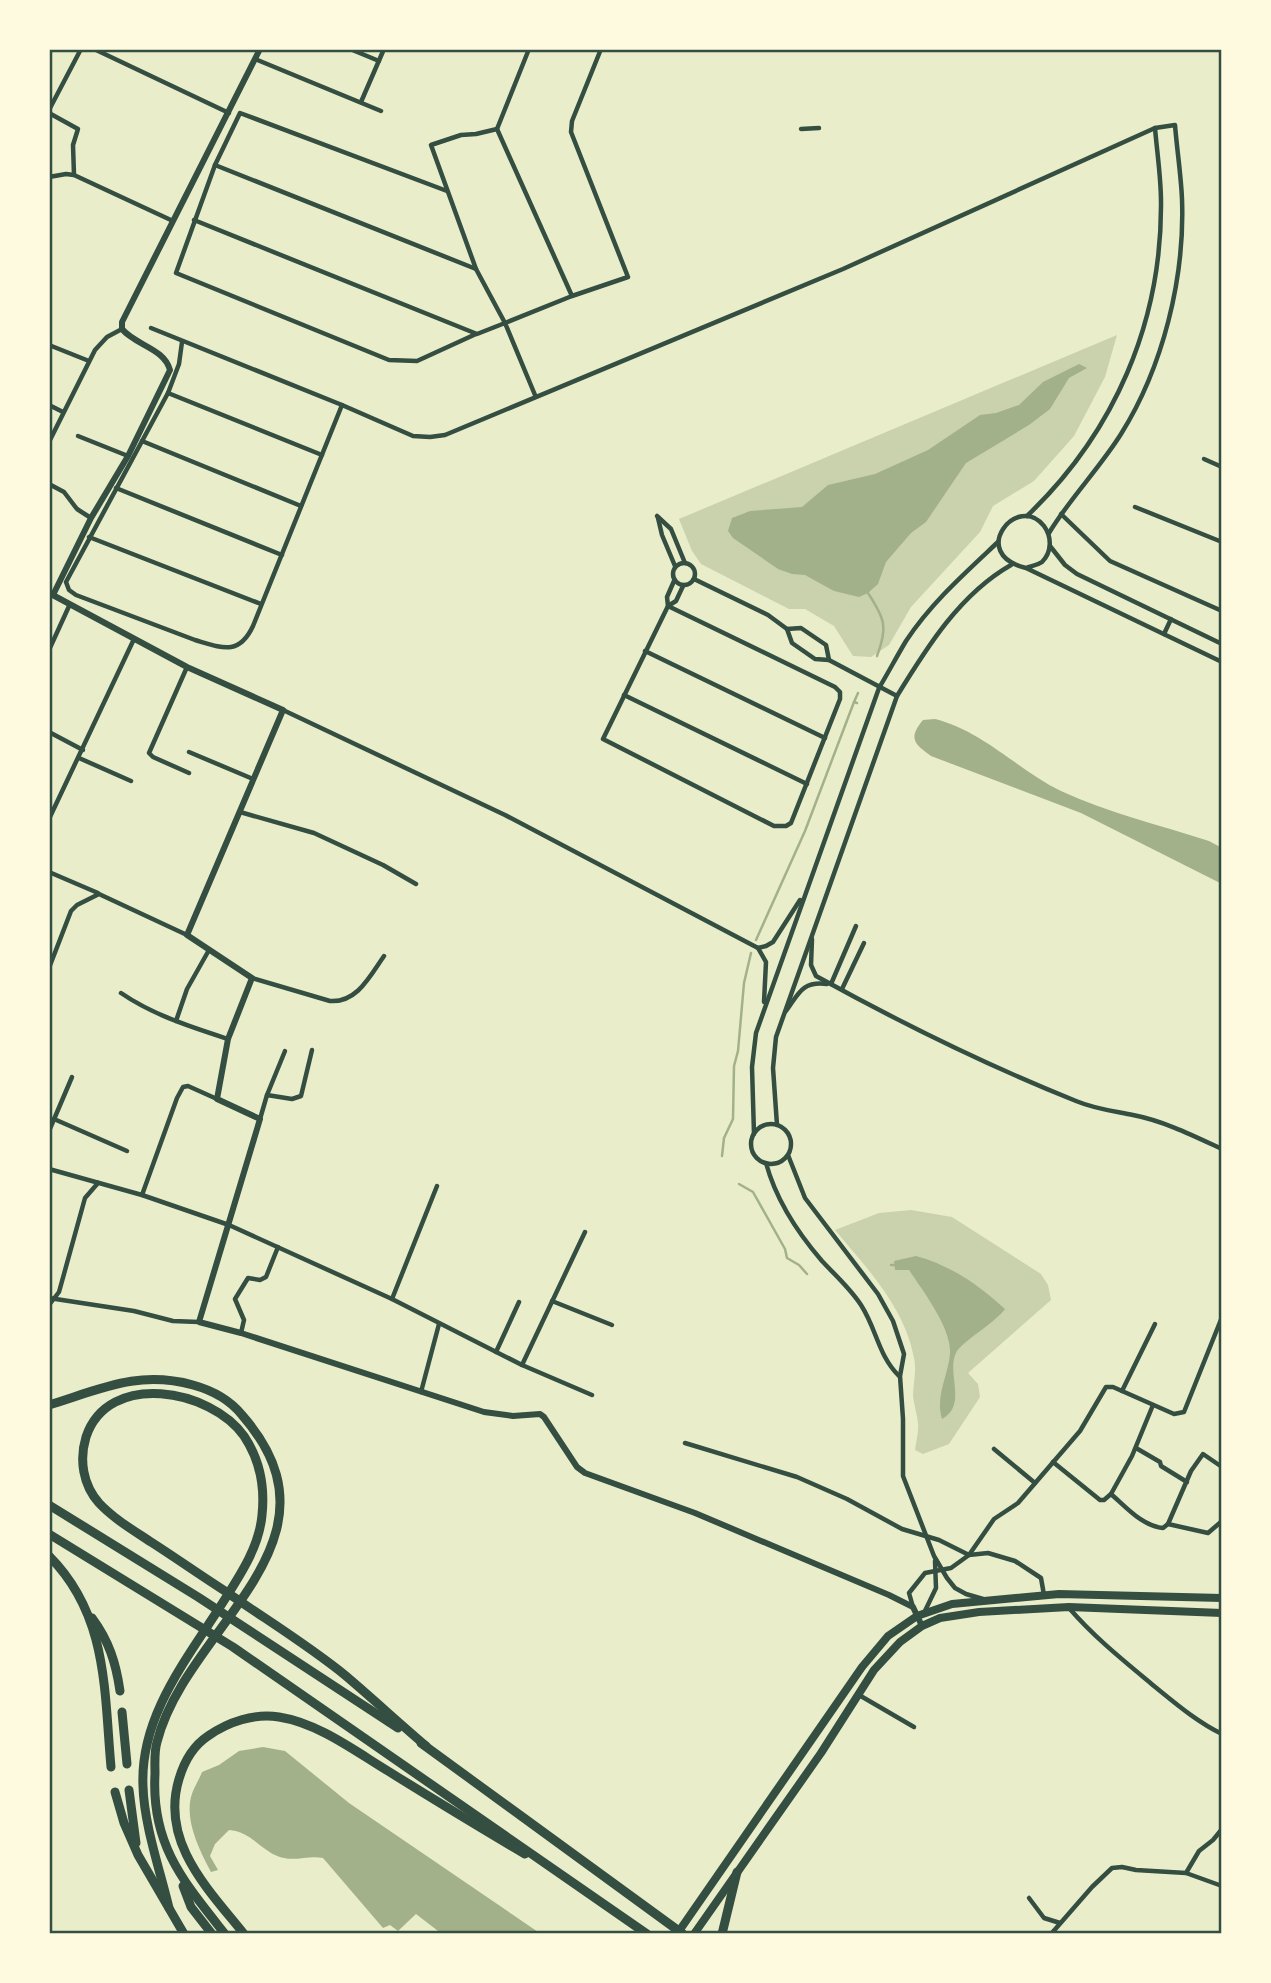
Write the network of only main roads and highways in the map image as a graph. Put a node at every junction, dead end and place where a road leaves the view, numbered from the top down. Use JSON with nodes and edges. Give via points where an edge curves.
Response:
{"nodes":[{"id":1,"x":49,"y":1405,"type":"edge"},
{"id":2,"x":49,"y":1505,"type":"edge"},
{"id":3,"x":49,"y":1534,"type":"edge"},
{"id":4,"x":49,"y":1556,"type":"edge"},
{"id":5,"x":1222,"y":1598,"type":"edge"},
{"id":6,"x":86,"y":1609,"type":"junction"},
{"id":7,"x":1222,"y":1613,"type":"edge"},
{"id":8,"x":120,"y":1690,"type":"dead end"},
{"id":9,"x":122,"y":1712,"type":"dead end"},
{"id":10,"x":426,"y":1746,"type":"junction"},
{"id":11,"x":127,"y":1765,"type":"dead end"},
{"id":12,"x":111,"y":1767,"type":"dead end"},
{"id":13,"x":129,"y":1790,"type":"dead end"},
{"id":14,"x":115,"y":1792,"type":"dead end"},
{"id":15,"x":735,"y":1850,"type":"junction"},
{"id":16,"x":138,"y":1855,"type":"junction"},
{"id":17,"x":747,"y":1859,"type":"junction"},
{"id":18,"x":737,"y":1872,"type":"junction"},
{"id":19,"x":179,"y":1875,"type":"junction"},
{"id":20,"x":607,"y":1904,"type":"junction"},
{"id":21,"x":169,"y":1908,"type":"junction"},
{"id":22,"x":644,"y":1932,"type":"edge"},
{"id":23,"x":184,"y":1934,"type":"edge"},
{"id":24,"x":212,"y":1934,"type":"edge"},
{"id":25,"x":225,"y":1934,"type":"edge"},
{"id":26,"x":244,"y":1934,"type":"edge"},
{"id":27,"x":677,"y":1934,"type":"edge"},
{"id":28,"x":683,"y":1934,"type":"edge"},
{"id":29,"x":694,"y":1934,"type":"edge"},
{"id":30,"x":722,"y":1934,"type":"edge"}],
"edges":[{"from":1,"to":19,"type":"highway","via":[[124,1382],[155,1378],[205,1388],[236,1407],[274,1464],[280,1503],[275,1540],[256,1579],[174,1699],[156,1744],[155,1809],[167,1854]]},
{"from":2,"to":10,"type":"highway"},
{"from":3,"to":20,"type":"highway","via":[[233,1647]]},
{"from":4,"to":6,"type":"highway"},
{"from":5,"to":15,"type":"highway","via":[[1045,1595],[952,1604],[920,1615],[888,1636],[862,1667]]},
{"from":6,"to":8,"type":"highway","via":[[113,1654]]},
{"from":6,"to":12,"type":"highway","via":[[105,1677]]},
{"from":7,"to":17,"type":"highway","via":[[1069,1607],[979,1612],[922,1626],[883,1660]]},
{"from":9,"to":11,"type":"highway"},
{"from":10,"to":21,"type":"highway","via":[[344,1675],[253,1611],[207,1579],[117,1520],[99,1503],[89,1490],[83,1451],[97,1417],[108,1407],[153,1393],[174,1394],[210,1408],[243,1436],[258,1465],[264,1494],[254,1546],[238,1579],[159,1704],[147,1740],[145,1806]]},
{"from":10,"to":28,"type":"highway"},
{"from":13,"to":16,"type":"highway"},
{"from":14,"to":16,"type":"highway"},
{"from":15,"to":17,"type":"highway"},
{"from":15,"to":27,"type":"highway"},
{"from":16,"to":21,"type":"highway"},
{"from":17,"to":18,"type":"highway"},
{"from":18,"to":29,"type":"highway"},
{"from":18,"to":30,"type":"highway"},
{"from":19,"to":24,"type":"highway","via":[[191,1907]]},
{"from":19,"to":25,"type":"highway"},
{"from":20,"to":22,"type":"highway"},
{"from":20,"to":26,"type":"highway","via":[[327,1735],[278,1716],[256,1716],[222,1727],[196,1746],[181,1771],[175,1806],[187,1859]]},
{"from":21,"to":23,"type":"highway"}]}
